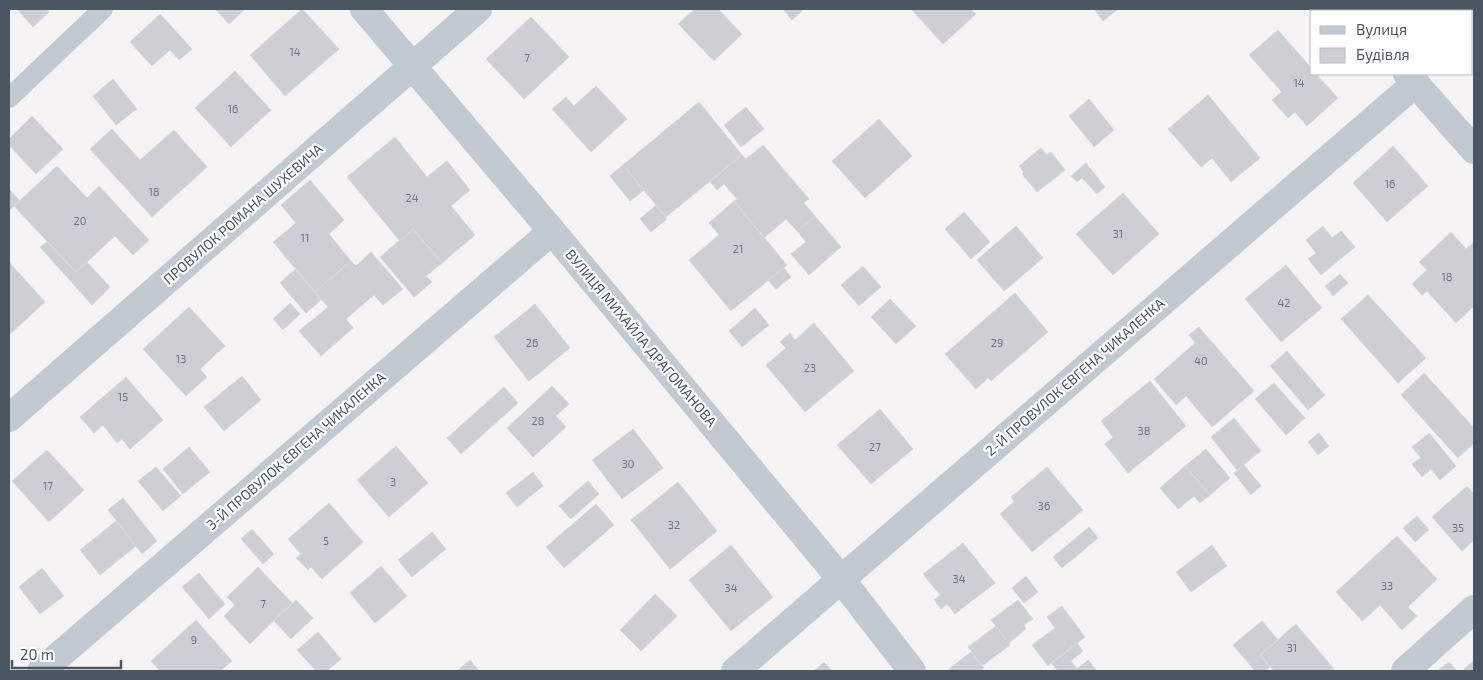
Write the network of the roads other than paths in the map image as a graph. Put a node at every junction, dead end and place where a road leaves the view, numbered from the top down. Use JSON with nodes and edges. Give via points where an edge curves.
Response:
{"nodes":[{"id":1,"x":104,"y":9,"type":"edge"},
{"id":2,"x":364,"y":9,"type":"edge"},
{"id":3,"x":478,"y":9,"type":"edge"},
{"id":4,"x":413,"y":67,"type":"junction"},
{"id":5,"x":1411,"y":79,"type":"edge"},
{"id":6,"x":9,"y":98,"type":"edge"},
{"id":7,"x":1474,"y":150,"type":"edge"},
{"id":8,"x":552,"y":231,"type":"junction"},
{"id":9,"x":9,"y":418,"type":"edge"},
{"id":10,"x":841,"y":579,"type":"junction"},
{"id":11,"x":1474,"y":609,"type":"edge"},
{"id":12,"x":41,"y":671,"type":"edge"},
{"id":13,"x":734,"y":671,"type":"edge"},
{"id":14,"x":912,"y":671,"type":"edge"},
{"id":15,"x":1405,"y":671,"type":"edge"}],
"edges":[{"from":1,"to":6,"type":"lane"},
{"from":2,"to":4,"type":"street","name":"ВУЛИЦЯ МИХАЙЛА ДРАГОМАНОВА"},
{"from":3,"to":4,"type":"street","name":"ПРОВУЛОК РОМАНА ШУХЕВИЧА"},
{"from":4,"to":8,"type":"street","name":"ВУЛИЦЯ МИХАЙЛА ДРАГОМАНОВА"},
{"from":4,"to":9,"type":"street","name":"ПРОВУЛОК РОМАНА ШУХЕВИЧА"},
{"from":5,"to":7,"type":"street"},
{"from":5,"to":10,"type":"street","name":"2-Й ПРОВУЛОК ЄВГЕНА ЧИКАЛЕНКА"},
{"from":8,"to":10,"type":"street","name":"ВУЛИЦЯ МИХАЙЛА ДРАГОМАНОВА"},
{"from":8,"to":12,"type":"street","name":"3-Й ПРОВУЛОК ЄВГЕНА ЧИКАЛЕНКА"},
{"from":10,"to":13,"type":"street","name":"2-Й ПРОВУЛОК ЄВГЕНА ЧИКАЛЕНКА"},
{"from":10,"to":14,"type":"street","name":"ВУЛИЦЯ МИХАЙЛА ДРАГОМАНОВА"},
{"from":11,"to":15,"type":"street"}]}
